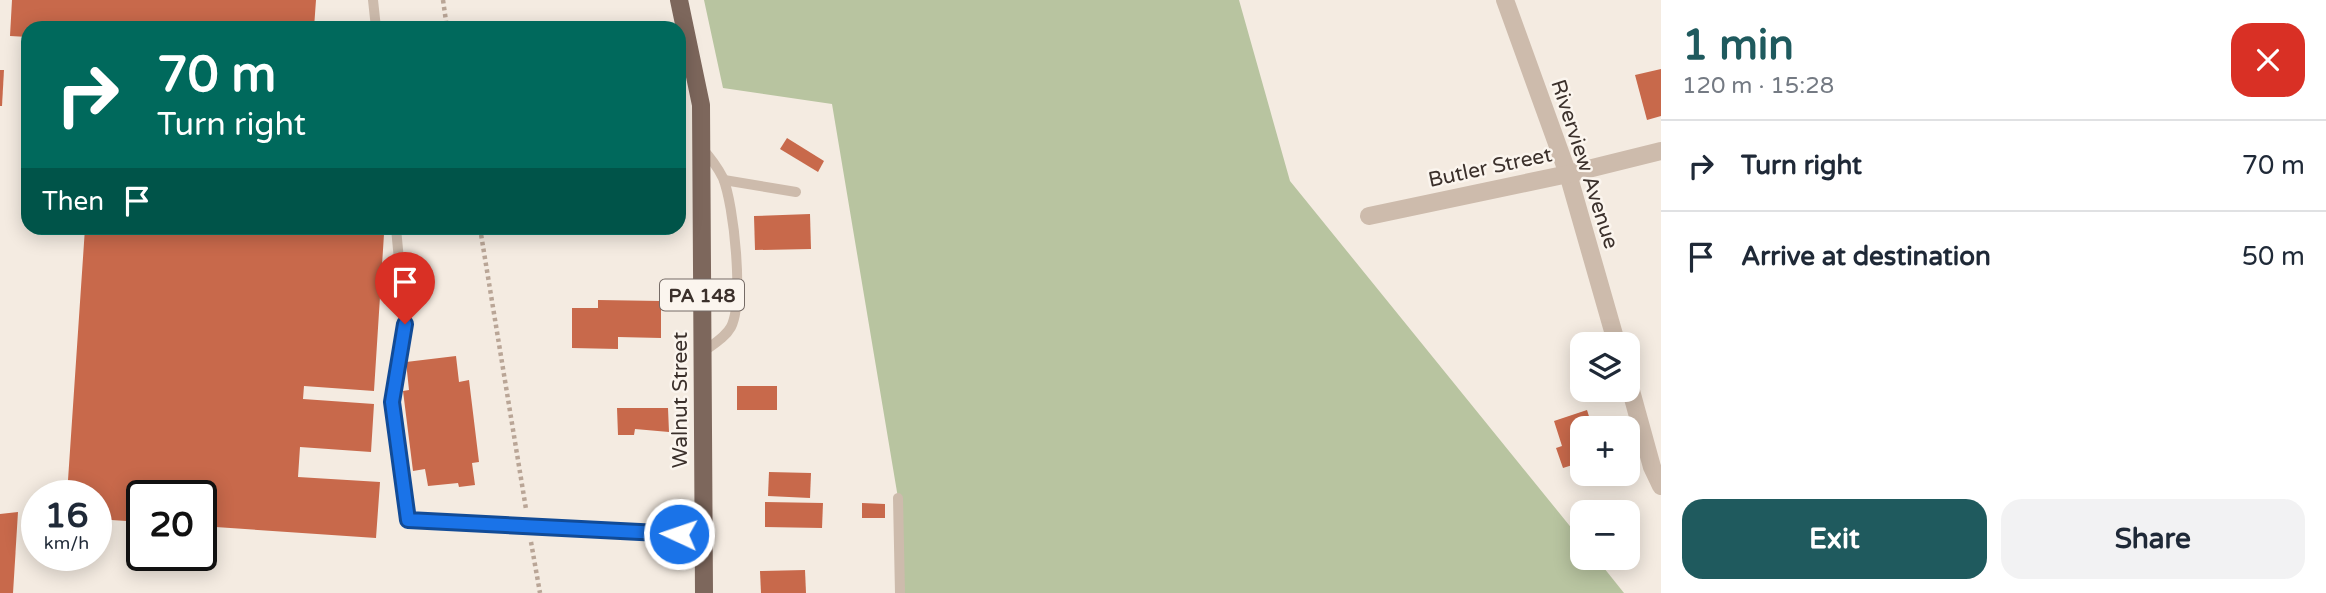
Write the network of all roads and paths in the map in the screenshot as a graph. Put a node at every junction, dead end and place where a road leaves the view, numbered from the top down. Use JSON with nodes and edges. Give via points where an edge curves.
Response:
{"nodes":[{"id":1,"x":373,"y":0,"type":"edge"},
{"id":2,"x":443,"y":0,"type":"edge"},
{"id":3,"x":679,"y":0,"type":"edge"},
{"id":4,"x":1505,"y":0,"type":"edge"},
{"id":5,"x":375,"y":21,"type":"edge"},
{"id":6,"x":446,"y":21,"type":"edge"},
{"id":7,"x":683,"y":21,"type":"edge"},
{"id":8,"x":686,"y":34,"type":"edge"},
{"id":9,"x":701,"y":147,"type":"junction"},
{"id":10,"x":1661,"y":151,"type":"edge"},
{"id":11,"x":1568,"y":174,"type":"junction"},
{"id":12,"x":724,"y":180,"type":"junction"},
{"id":13,"x":796,"y":192,"type":"dead end"},
{"id":14,"x":1369,"y":216,"type":"dead end"},
{"id":15,"x":397,"y":235,"type":"edge"},
{"id":16,"x":481,"y":235,"type":"edge"},
{"id":17,"x":1613,"y":332,"type":"edge"},
{"id":18,"x":703,"y":352,"type":"junction"},
{"id":19,"x":1635,"y":402,"type":"edge"},
{"id":20,"x":1657,"y":466,"type":"edge"},
{"id":21,"x":1661,"y":486,"type":"edge"},
{"id":22,"x":898,"y":498,"type":"dead end"},
{"id":23,"x":529,"y":527,"type":"junction"},
{"id":24,"x":704,"y":536,"type":"junction"},
{"id":25,"x":540,"y":593,"type":"edge"},
{"id":26,"x":704,"y":593,"type":"edge"},
{"id":27,"x":900,"y":593,"type":"edge"}],
"edges":[{"from":1,"to":5,"type":"lane"},
{"from":2,"to":6,"type":"path"},
{"from":3,"to":7,"type":"main road","name":"Walnut Street","number":"PA 148"},
{"from":4,"to":11,"type":"street","name":"Riverview Avenue"},
{"from":8,"to":9,"type":"main road","name":"Walnut Street","number":"PA 148","via":[[701,106]]},
{"from":9,"to":12,"type":"lane"},
{"from":9,"to":18,"type":"main road","name":"Walnut Street","number":"PA 148"},
{"from":10,"to":11,"type":"street","name":"Butler Street"},
{"from":11,"to":14,"type":"street","name":"Butler Street"},
{"from":11,"to":17,"type":"street","name":"Riverview Avenue"},
{"from":12,"to":13,"type":"lane"},
{"from":12,"to":18,"type":"lane","via":[[733,219],[737,294],[730,328]]},
{"from":15,"to":23,"type":"lane","via":[[405,324],[392,402],[408,520]]},
{"from":16,"to":23,"type":"path"},
{"from":18,"to":24,"type":"main road","name":"Walnut Street","number":"PA 148"},
{"from":19,"to":20,"type":"street"},
{"from":20,"to":21,"type":"street"},
{"from":22,"to":27,"type":"lane"},
{"from":23,"to":24,"type":"lane"},
{"from":23,"to":25,"type":"path"},
{"from":24,"to":26,"type":"main road","name":"Walnut Street","number":"PA 148"}]}
